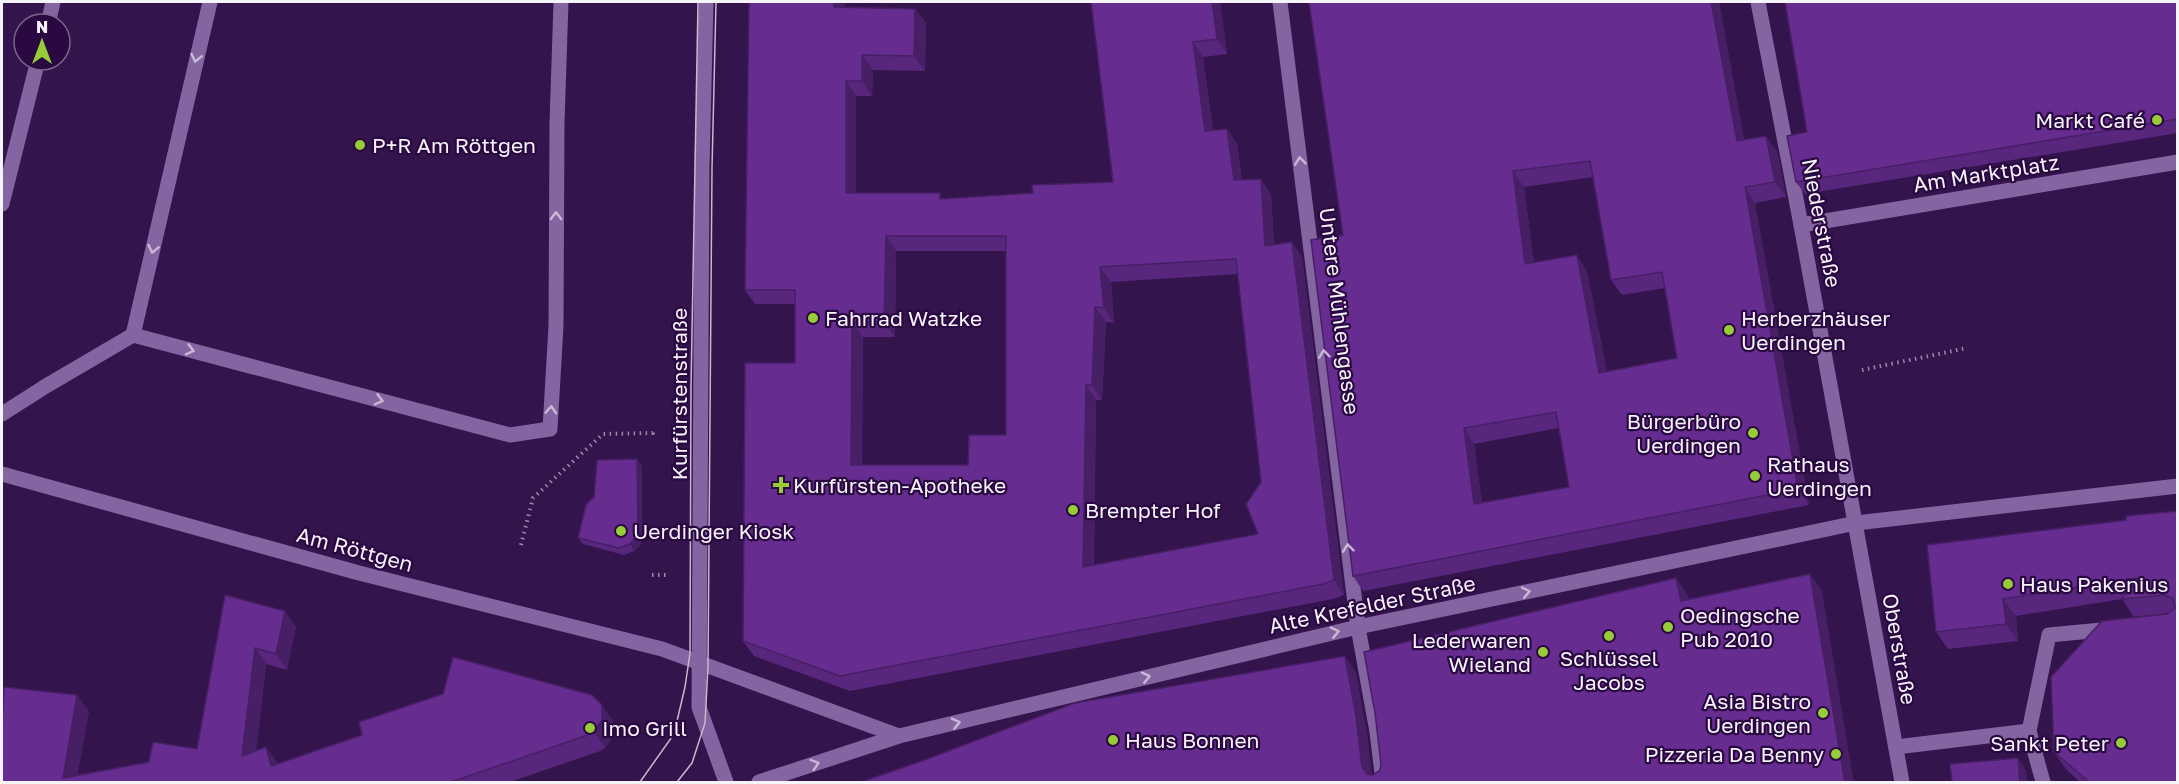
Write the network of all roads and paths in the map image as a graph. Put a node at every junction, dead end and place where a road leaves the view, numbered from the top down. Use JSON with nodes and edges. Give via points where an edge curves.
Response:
{"nodes":[{"id":1,"x":210,"y":2,"type":"edge"},
{"id":2,"x":561,"y":2,"type":"edge"},
{"id":3,"x":706,"y":2,"type":"edge"},
{"id":4,"x":1280,"y":2,"type":"edge"},
{"id":5,"x":1758,"y":2,"type":"edge"},
{"id":6,"x":35,"y":72,"type":"edge"},
{"id":7,"x":2178,"y":162,"type":"edge"},
{"id":8,"x":2,"y":204,"type":"edge"},
{"id":9,"x":1801,"y":225,"type":"junction"},
{"id":10,"x":133,"y":335,"type":"junction"},
{"id":11,"x":1967,"y":348,"type":"dead end"},
{"id":12,"x":1829,"y":377,"type":"junction"},
{"id":13,"x":2,"y":414,"type":"edge"},
{"id":14,"x":652,"y":430,"type":"dead end"},
{"id":15,"x":2,"y":474,"type":"edge"},
{"id":16,"x":2178,"y":486,"type":"edge"},
{"id":17,"x":1856,"y":523,"type":"junction"},
{"id":18,"x":521,"y":545,"type":"dead end"},
{"id":19,"x":1358,"y":627,"type":"junction"},
{"id":20,"x":2131,"y":627,"type":"edge"},
{"id":21,"x":699,"y":662,"type":"junction"},
{"id":22,"x":2029,"y":731,"type":"junction"},
{"id":23,"x":899,"y":736,"type":"junction"},
{"id":24,"x":1896,"y":747,"type":"junction"},
{"id":25,"x":726,"y":783,"type":"edge"},
{"id":26,"x":759,"y":783,"type":"edge"},
{"id":27,"x":1383,"y":783,"type":"edge"},
{"id":28,"x":1902,"y":783,"type":"edge"},
{"id":29,"x":2043,"y":783,"type":"edge"}],
"edges":[{"from":1,"to":10,"type":"street","one_way":true},
{"from":10,"to":2,"type":"street","one_way":true,"via":[[510,435],[550,429],[556,326]]},
{"from":3,"to":21,"type":"street","name":"Kurfürstenstraße"},
{"from":19,"to":4,"type":"street","name":"Untere Mühlengasse","one_way":true},
{"from":5,"to":9,"type":"street","name":"Niederstraße"},
{"from":6,"to":8,"type":"street"},
{"from":7,"to":9,"type":"street","name":"Am Marktplatz"},
{"from":9,"to":12,"type":"street","name":"Niederstraße"},
{"from":10,"to":13,"type":"street"},
{"from":11,"to":12,"type":"path"},
{"from":12,"to":17,"type":"street","name":"Niederstraße"},
{"from":14,"to":18,"type":"path","via":[[653,433],[603,434],[533,498]]},
{"from":15,"to":21,"type":"street","name":"Am Röttgen"},
{"from":16,"to":17,"type":"street"},
{"from":19,"to":17,"type":"street","name":"Alte Krefelder Straße","one_way":true},
{"from":17,"to":24,"type":"street","name":"Oberstraße"},
{"from":23,"to":19,"type":"street","name":"Alte Krefelder Straße","one_way":true},
{"from":19,"to":27,"type":"street","name":"Untere Mühlengasse"},
{"from":20,"to":22,"type":"street","via":[[2049,635]]},
{"from":21,"to":23,"type":"street"},
{"from":21,"to":25,"type":"street","name":"Kurfürstenstraße","via":[[699,707]]},
{"from":22,"to":24,"type":"street"},
{"from":22,"to":29,"type":"street"},
{"from":26,"to":23,"type":"street","name":"Alte Krefelder Straße","one_way":true},
{"from":24,"to":28,"type":"street","name":"Oberstraße"}]}
